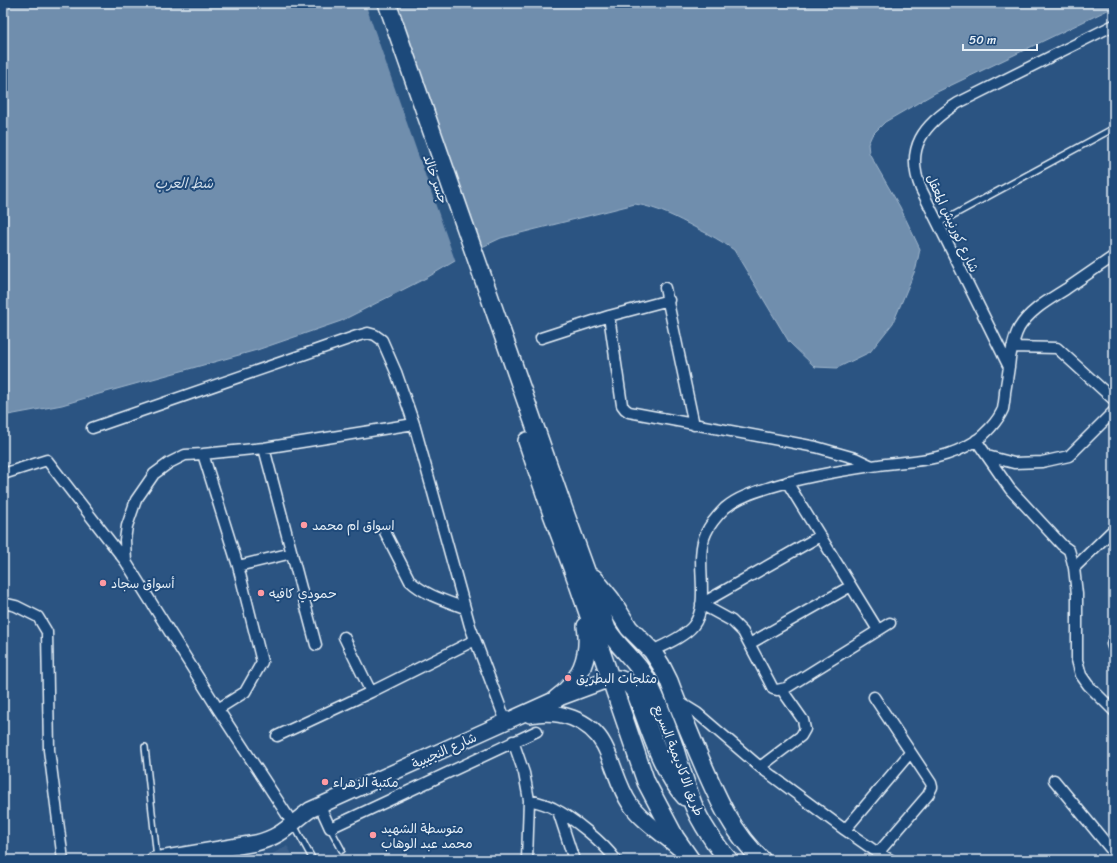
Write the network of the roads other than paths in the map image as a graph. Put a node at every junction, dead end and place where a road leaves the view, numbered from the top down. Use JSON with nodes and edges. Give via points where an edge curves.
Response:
{"nodes":[{"id":1,"x":374,"y":3,"type":"edge"},
{"id":2,"x":387,"y":3,"type":"edge"},
{"id":3,"x":1114,"y":25,"type":"edge"},
{"id":4,"x":1114,"y":128,"type":"edge"},
{"id":5,"x":937,"y":224,"type":"junction"},
{"id":6,"x":1114,"y":256,"type":"edge"},
{"id":7,"x":665,"y":288,"type":"dead end"},
{"id":8,"x":669,"y":300,"type":"junction"},
{"id":9,"x":609,"y":316,"type":"junction"},
{"id":10,"x":541,"y":338,"type":"dead end"},
{"id":11,"x":1012,"y":347,"type":"junction"},
{"id":12,"x":503,"y":352,"type":"junction"},
{"id":13,"x":1009,"y":368,"type":"junction"},
{"id":14,"x":1114,"y":400,"type":"edge"},
{"id":15,"x":1114,"y":411,"type":"edge"},
{"id":16,"x":414,"y":424,"type":"junction"},
{"id":17,"x":694,"y":425,"type":"junction"},
{"id":18,"x":92,"y":428,"type":"dead end"},
{"id":19,"x":976,"y":440,"type":"junction"},
{"id":20,"x":264,"y":448,"type":"junction"},
{"id":21,"x":203,"y":454,"type":"junction"},
{"id":22,"x":987,"y":456,"type":"junction"},
{"id":23,"x":872,"y":466,"type":"junction"},
{"id":24,"x":3,"y":474,"type":"edge"},
{"id":25,"x":787,"y":482,"type":"junction"},
{"id":26,"x":557,"y":511,"type":"junction"},
{"id":27,"x":385,"y":532,"type":"dead end"},
{"id":28,"x":820,"y":536,"type":"junction"},
{"id":29,"x":1112,"y":536,"type":"edge"},
{"id":30,"x":292,"y":553,"type":"junction"},
{"id":31,"x":126,"y":562,"type":"junction"},
{"id":32,"x":238,"y":566,"type":"junction"},
{"id":33,"x":1074,"y":568,"type":"junction"},
{"id":34,"x":586,"y":570,"type":"junction"},
{"id":35,"x":851,"y":586,"type":"junction"},
{"id":36,"x":582,"y":596,"type":"junction"},
{"id":37,"x":3,"y":603,"type":"edge"},
{"id":38,"x":701,"y":604,"type":"junction"},
{"id":39,"x":465,"y":608,"type":"junction"},
{"id":40,"x":890,"y":623,"type":"dead end"},
{"id":41,"x":878,"y":630,"type":"junction"},
{"id":42,"x":344,"y":637,"type":"dead end"},
{"id":43,"x":1114,"y":638,"type":"edge"},
{"id":44,"x":475,"y":640,"type":"junction"},
{"id":45,"x":750,"y":644,"type":"junction"},
{"id":46,"x":316,"y":645,"type":"dead end"},
{"id":47,"x":1114,"y":650,"type":"edge"},
{"id":48,"x":652,"y":651,"type":"junction"},
{"id":49,"x":610,"y":679,"type":"junction"},
{"id":50,"x":782,"y":690,"type":"junction"},
{"id":51,"x":371,"y":692,"type":"junction"},
{"id":52,"x":874,"y":696,"type":"dead end"},
{"id":53,"x":556,"y":699,"type":"junction"},
{"id":54,"x":676,"y":700,"type":"junction"},
{"id":55,"x":218,"y":709,"type":"junction"},
{"id":56,"x":1114,"y":711,"type":"edge"},
{"id":57,"x":509,"y":721,"type":"junction"},
{"id":58,"x":537,"y":731,"type":"dead end"},
{"id":59,"x":277,"y":736,"type":"dead end"},
{"id":60,"x":513,"y":741,"type":"junction"},
{"id":61,"x":146,"y":747,"type":"dead end"},
{"id":62,"x":910,"y":753,"type":"junction"},
{"id":63,"x":760,"y":767,"type":"junction"},
{"id":64,"x":1054,"y":780,"type":"dead end"},
{"id":65,"x":529,"y":800,"type":"junction"},
{"id":66,"x":320,"y":806,"type":"junction"},
{"id":67,"x":693,"y":806,"type":"junction"},
{"id":68,"x":558,"y":811,"type":"junction"},
{"id":69,"x":293,"y":824,"type":"junction"},
{"id":70,"x":330,"y":828,"type":"junction"},
{"id":71,"x":844,"y":830,"type":"junction"},
{"id":72,"x":342,"y":850,"type":"dead end"},
{"id":73,"x":878,"y":853,"type":"junction"},
{"id":74,"x":1114,"y":853,"type":"edge"},
{"id":75,"x":690,"y":859,"type":"edge"},
{"id":76,"x":63,"y":860,"type":"edge"},
{"id":77,"x":154,"y":860,"type":"edge"},
{"id":78,"x":157,"y":860,"type":"edge"},
{"id":79,"x":313,"y":860,"type":"edge"},
{"id":80,"x":527,"y":860,"type":"edge"},
{"id":81,"x":574,"y":860,"type":"edge"},
{"id":82,"x":616,"y":860,"type":"edge"},
{"id":83,"x":729,"y":860,"type":"edge"},
{"id":84,"x":762,"y":860,"type":"edge"},
{"id":85,"x":891,"y":860,"type":"edge"}],
"edges":[{"from":1,"to":12,"type":"highway","name":"جسر خالد"},
{"from":2,"to":12,"type":"highway","name":"جسر خالد"},
{"from":3,"to":5,"type":"street","name":"شارع كورنيش المعقل","via":[[958,103],[931,123],[923,132],[914,164],[916,177]]},
{"from":4,"to":5,"type":"lane"},
{"from":5,"to":13,"type":"street","name":"شارع كورنيش المعقل"},
{"from":6,"to":11,"type":"street","via":[[1028,316],[1018,331]]},
{"from":7,"to":8,"type":"street"},
{"from":8,"to":9,"type":"street"},
{"from":8,"to":17,"type":"street"},
{"from":9,"to":10,"type":"street"},
{"from":9,"to":17,"type":"street","via":[[621,400],[625,409],[629,412]]},
{"from":11,"to":13,"type":"street"},
{"from":11,"to":14,"type":"street","via":[[1057,348]]},
{"from":12,"to":26,"type":"highway"},
{"from":13,"to":19,"type":"street","via":[[1003,408],[987,431]]},
{"from":15,"to":22,"type":"street","via":[[1069,456],[1042,462],[1014,463]]},
{"from":16,"to":18,"type":"street","via":[[382,340],[368,333]]},
{"from":16,"to":20,"type":"street"},
{"from":16,"to":39,"type":"street"},
{"from":17,"to":23,"type":"street","via":[[816,447],[855,458]]},
{"from":19,"to":22,"type":"street"},
{"from":19,"to":23,"type":"street","via":[[960,450],[936,458]]},
{"from":20,"to":21,"type":"street"},
{"from":20,"to":30,"type":"street"},
{"from":21,"to":31,"type":"street","via":[[185,455],[169,463],[154,474],[144,488],[136,500],[127,526]]},
{"from":21,"to":32,"type":"street"},
{"from":22,"to":33,"type":"street","via":[[1010,489],[1068,550]]},
{"from":23,"to":25,"type":"street"},
{"from":24,"to":31,"type":"street","via":[[47,460]]},
{"from":25,"to":28,"type":"street"},
{"from":25,"to":38,"type":"street","via":[[738,499],[714,520],[706,533],[702,547]]},
{"from":26,"to":34,"type":"highway","name":"طريق الاكاديمية السريع"},
{"from":26,"to":36,"type":"highway"},
{"from":27,"to":39,"type":"street","via":[[410,581],[416,587]]},
{"from":28,"to":35,"type":"street"},
{"from":28,"to":38,"type":"street"},
{"from":29,"to":33,"type":"street"},
{"from":30,"to":32,"type":"street"},
{"from":30,"to":46,"type":"street"},
{"from":31,"to":55,"type":"street"},
{"from":32,"to":55,"type":"street","via":[[262,662],[245,692]]},
{"from":33,"to":56,"type":"street","via":[[1077,594],[1077,660],[1081,675]]},
{"from":34,"to":48,"type":"highway","via":[[603,589],[629,628]]},
{"from":34,"to":67,"type":"highway","name":"طريق الاكاديمية السريع","via":[[607,629],[638,664],[649,683],[673,744]]},
{"from":35,"to":41,"type":"street"},
{"from":35,"to":45,"type":"street"},
{"from":36,"to":49,"type":"highway"},
{"from":36,"to":53,"type":"highway","via":[[588,636],[586,658],[575,682]]},
{"from":37,"to":76,"type":"street","via":[[16,606],[38,617],[47,632],[49,750]]},
{"from":38,"to":45,"type":"street","via":[[732,621]]},
{"from":38,"to":48,"type":"street","via":[[692,628]]},
{"from":39,"to":44,"type":"street"},
{"from":40,"to":41,"type":"street"},
{"from":41,"to":50,"type":"street"},
{"from":42,"to":51,"type":"street"},
{"from":43,"to":47,"type":"street"},
{"from":44,"to":51,"type":"street"},
{"from":44,"to":57,"type":"street"},
{"from":45,"to":50,"type":"street","via":[[772,687]]},
{"from":48,"to":54,"type":"highway","via":[[666,674]]},
{"from":49,"to":53,"type":"main road","name":"شارع النجيبية"},
{"from":49,"to":67,"type":"highway","via":[[624,680],[632,687],[667,771],[677,788]]},
{"from":49,"to":75,"type":"highway","via":[[646,782],[667,823]]},
{"from":50,"to":63,"type":"street","via":[[803,720],[805,729],[800,736]]},
{"from":51,"to":59,"type":"street"},
{"from":52,"to":62,"type":"street"},
{"from":53,"to":57,"type":"main road","name":"شارع النجيبية"},
{"from":54,"to":63,"type":"street","via":[[697,713]]},
{"from":54,"to":84,"type":"highway","via":[[724,812],[744,841]]},
{"from":55,"to":69,"type":"street"},
{"from":57,"to":66,"type":"main road","name":"شارع النجيبية"},
{"from":57,"to":75,"type":"main road","via":[[535,714],[551,714],[573,718],[587,726],[604,744],[631,806]]},
{"from":58,"to":60,"type":"street"},
{"from":60,"to":65,"type":"street","via":[[524,773]]},
{"from":60,"to":70,"type":"street"},
{"from":61,"to":78,"type":"lane"},
{"from":62,"to":71,"type":"street"},
{"from":62,"to":73,"type":"street","via":[[931,783],[930,791]]},
{"from":63,"to":71,"type":"street"},
{"from":64,"to":74,"type":"street"},
{"from":65,"to":68,"type":"street"},
{"from":65,"to":80,"type":"street"},
{"from":66,"to":69,"type":"main road","name":"شارع النجيبية","via":[[304,814]]},
{"from":66,"to":70,"type":"street"},
{"from":67,"to":83,"type":"highway","name":"طريق الاكاديمية السريع"},
{"from":68,"to":81,"type":"street"},
{"from":68,"to":82,"type":"street","via":[[596,839]]},
{"from":69,"to":78,"type":"main road","name":"شارع النجيبية","via":[[280,834],[264,841]]},
{"from":69,"to":79,"type":"lane"},
{"from":70,"to":72,"type":"lane"},
{"from":71,"to":73,"type":"street"},
{"from":73,"to":85,"type":"street"},
{"from":77,"to":78,"type":"main road","name":"شارع النجيبية"}]}
